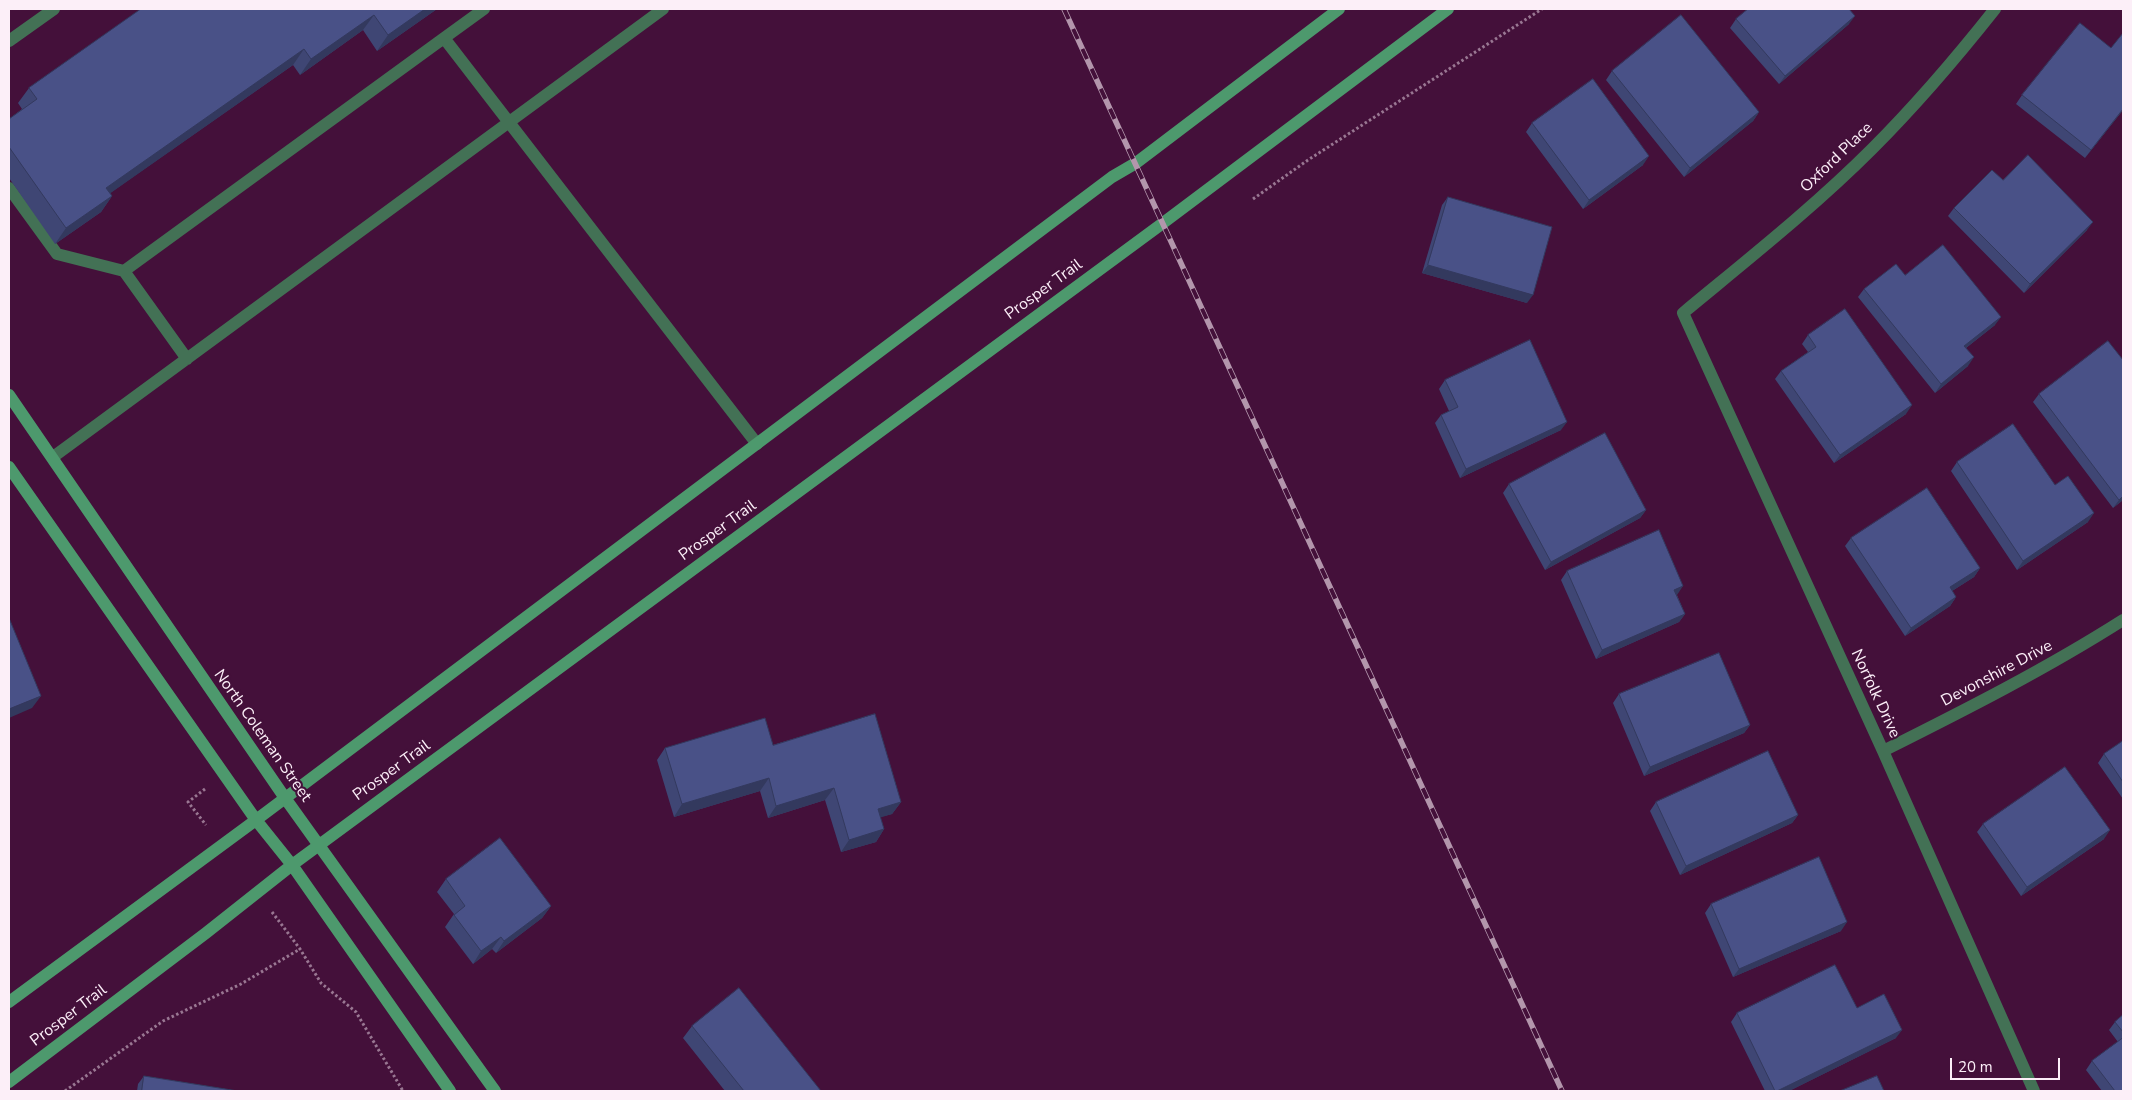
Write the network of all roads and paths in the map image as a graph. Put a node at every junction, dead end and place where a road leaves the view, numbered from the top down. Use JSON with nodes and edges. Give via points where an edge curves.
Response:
{"nodes":[{"id":1,"x":54,"y":9,"type":"edge"},
{"id":2,"x":484,"y":9,"type":"edge"},
{"id":3,"x":663,"y":9,"type":"edge"},
{"id":4,"x":1339,"y":9,"type":"edge"},
{"id":5,"x":1448,"y":9,"type":"edge"},
{"id":6,"x":1542,"y":9,"type":"edge"},
{"id":7,"x":1995,"y":9,"type":"edge"},
{"id":8,"x":444,"y":38,"type":"junction"},
{"id":9,"x":9,"y":41,"type":"edge"},
{"id":10,"x":508,"y":122,"type":"junction"},
{"id":11,"x":9,"y":188,"type":"edge"},
{"id":12,"x":1253,"y":198,"type":"dead end"},
{"id":13,"x":124,"y":271,"type":"junction"},
{"id":14,"x":1683,"y":313,"type":"joint"},
{"id":15,"x":187,"y":359,"type":"junction"},
{"id":16,"x":9,"y":395,"type":"edge"},
{"id":17,"x":757,"y":444,"type":"junction"},
{"id":18,"x":53,"y":457,"type":"junction"},
{"id":19,"x":9,"y":467,"type":"edge"},
{"id":20,"x":2123,"y":620,"type":"edge"},
{"id":21,"x":1883,"y":751,"type":"junction"},
{"id":22,"x":285,"y":798,"type":"junction"},
{"id":23,"x":256,"y":820,"type":"junction"},
{"id":24,"x":320,"y":845,"type":"junction"},
{"id":25,"x":292,"y":865,"type":"junction"},
{"id":26,"x":300,"y":949,"type":"dead end"},
{"id":27,"x":9,"y":1002,"type":"edge"},
{"id":28,"x":9,"y":1082,"type":"edge"},
{"id":29,"x":65,"y":1091,"type":"edge"},
{"id":30,"x":450,"y":1091,"type":"edge"},
{"id":31,"x":495,"y":1091,"type":"edge"},
{"id":32,"x":2034,"y":1091,"type":"edge"}],
"edges":[{"from":1,"to":9,"type":"street"},
{"from":2,"to":8,"type":"street"},
{"from":3,"to":10,"type":"street"},
{"from":4,"to":17,"type":"main road"},
{"from":5,"to":24,"type":"main road","name":"Prosper Trail"},
{"from":6,"to":12,"type":"path"},
{"from":7,"to":14,"type":"street","name":"Oxford Place","via":[[1872,149],[1799,216]]},
{"from":8,"to":10,"type":"street"},
{"from":8,"to":13,"type":"street"},
{"from":10,"to":15,"type":"street"},
{"from":10,"to":17,"type":"street"},
{"from":11,"to":13,"type":"street","via":[[57,254]]},
{"from":13,"to":15,"type":"street"},
{"from":14,"to":21,"type":"street","name":"Norfolk Drive"},
{"from":15,"to":18,"type":"street"},
{"from":16,"to":18,"type":"main road","name":"North Coleman Street"},
{"from":17,"to":22,"type":"main road"},
{"from":18,"to":22,"type":"main road","name":"North Coleman Street"},
{"from":19,"to":23,"type":"main road"},
{"from":20,"to":21,"type":"street","name":"Devonshire Drive","via":[[2066,656]]},
{"from":21,"to":32,"type":"street","name":"Norfolk Drive"},
{"from":22,"to":23,"type":"main road"},
{"from":22,"to":24,"type":"main road","name":"North Coleman Street"},
{"from":23,"to":25,"type":"main road"},
{"from":23,"to":27,"type":"main road"},
{"from":24,"to":25,"type":"main road","name":"Prosper Trail"},
{"from":24,"to":31,"type":"main road","name":"North Coleman Street"},
{"from":25,"to":28,"type":"main road","name":"Prosper Trail"},
{"from":25,"to":30,"type":"main road"},
{"from":26,"to":29,"type":"path","via":[[240,984],[163,1021]]}]}
